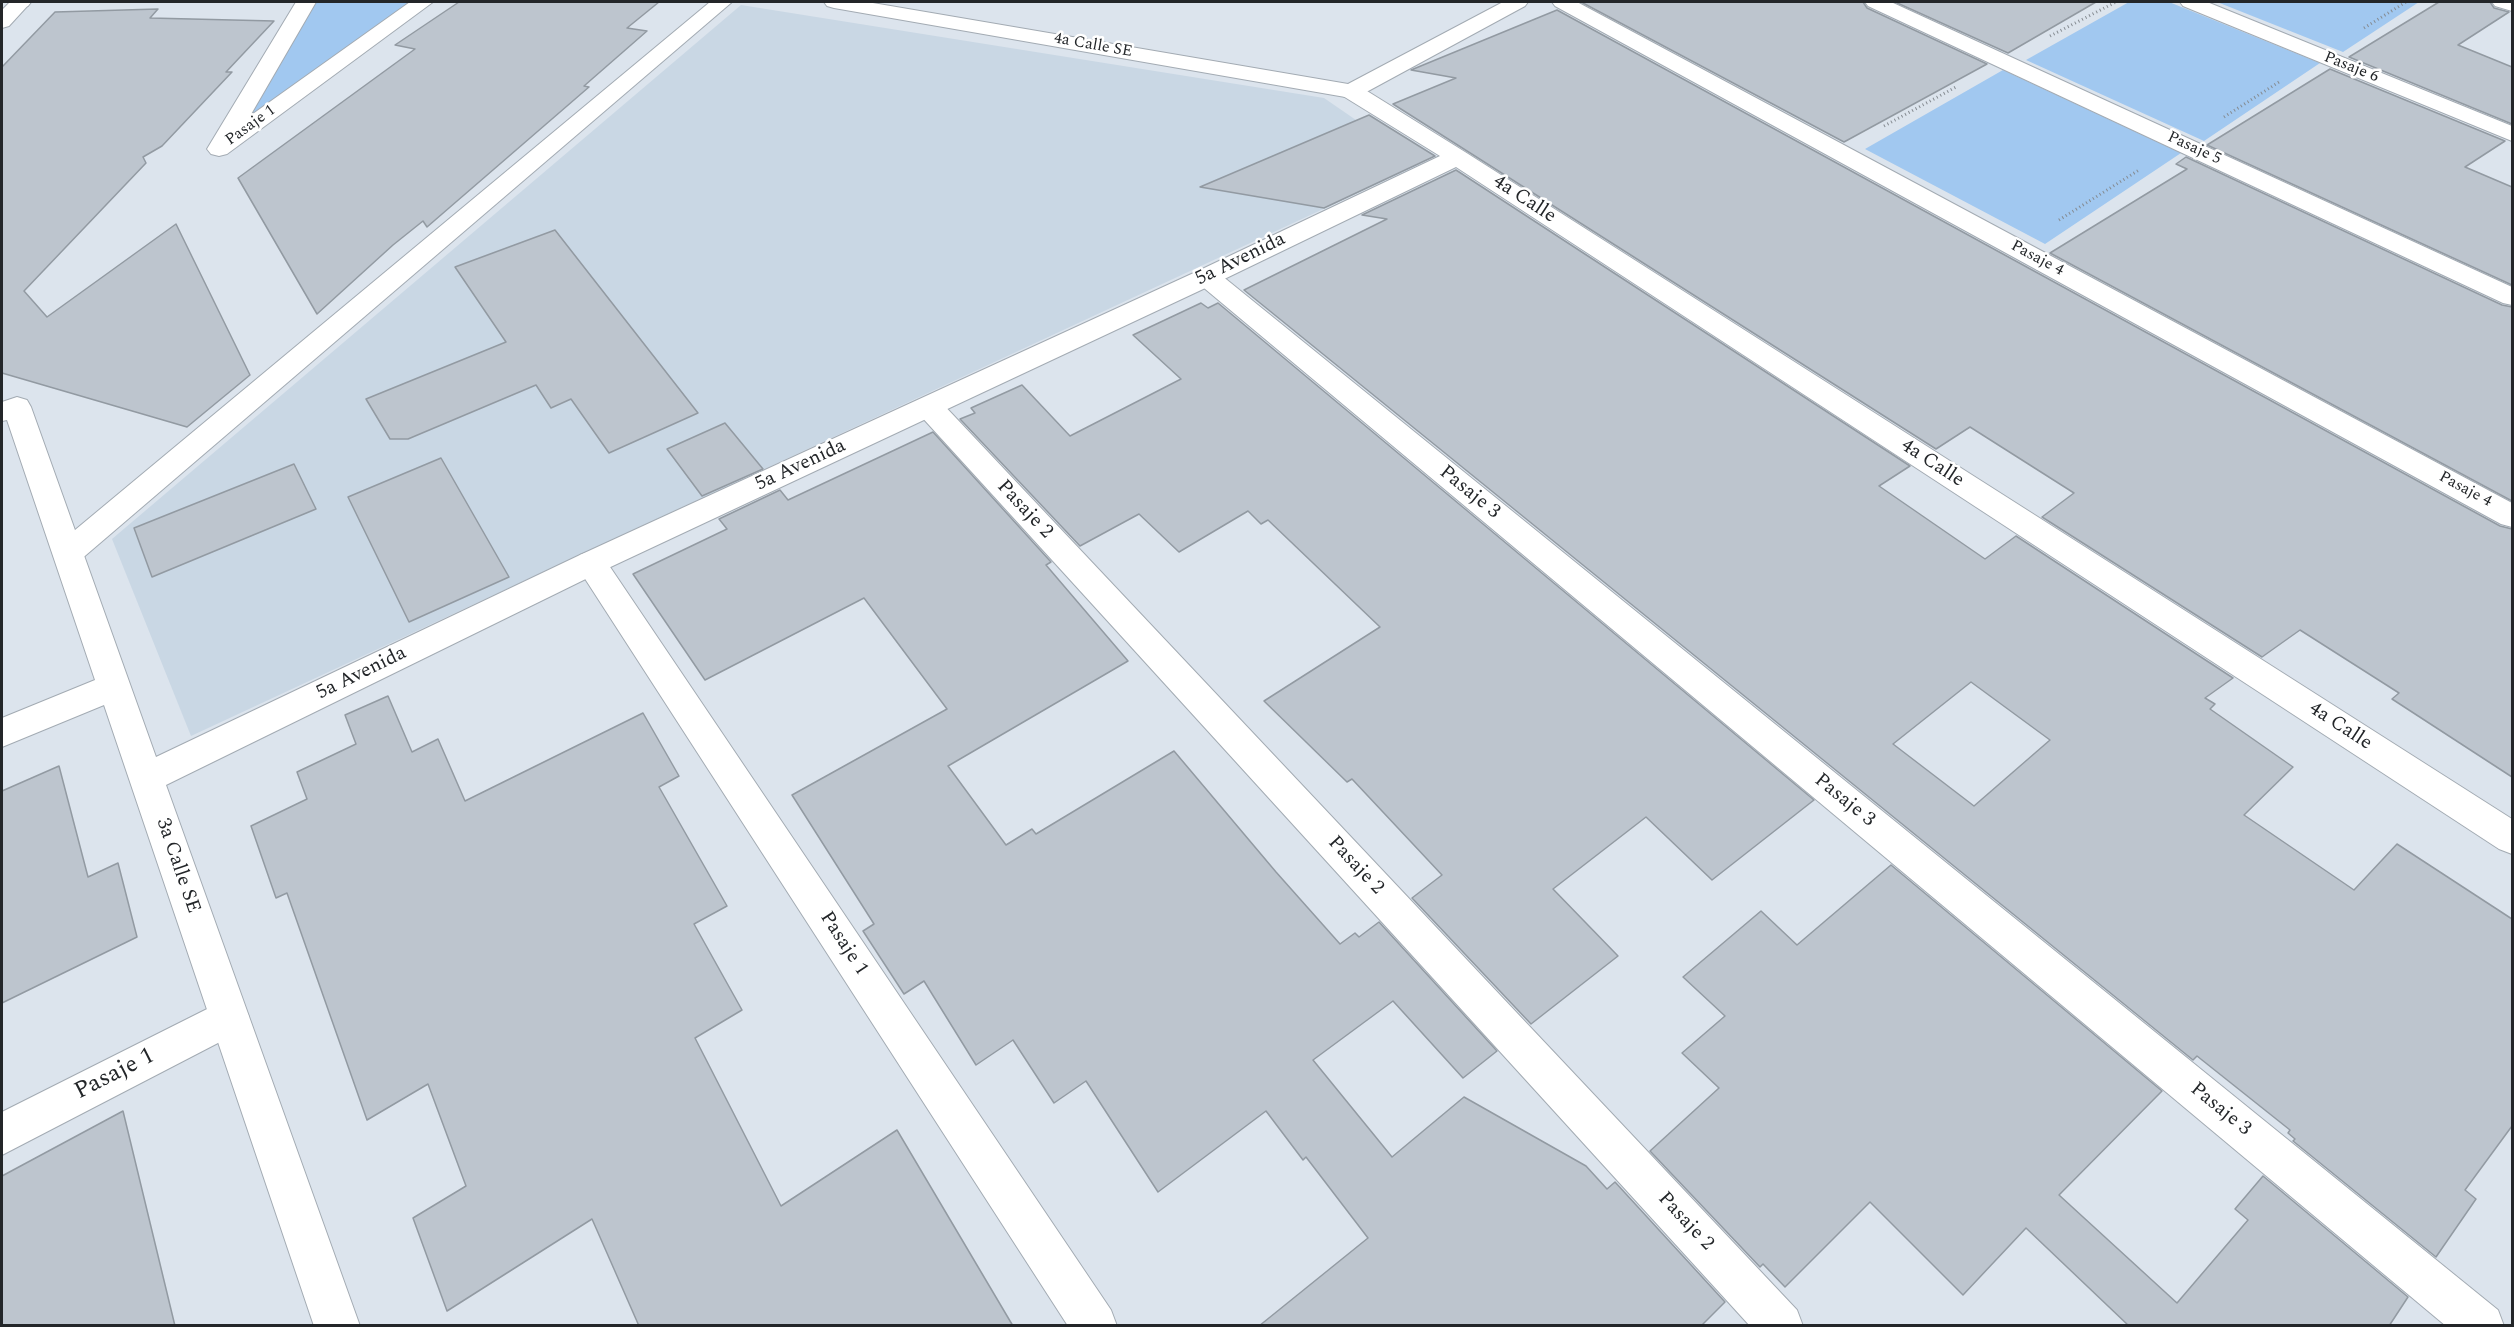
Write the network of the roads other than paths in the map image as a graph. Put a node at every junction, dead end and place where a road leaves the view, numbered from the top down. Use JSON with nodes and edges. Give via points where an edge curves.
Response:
{"nodes":[{"id":1,"x":20,"y":2,"type":"edge"},
{"id":2,"x":306,"y":2,"type":"edge"},
{"id":3,"x":423,"y":2,"type":"edge"},
{"id":4,"x":722,"y":2,"type":"edge"},
{"id":5,"x":834,"y":2,"type":"edge"},
{"id":6,"x":1518,"y":2,"type":"edge"},
{"id":7,"x":1562,"y":2,"type":"edge"},
{"id":8,"x":1875,"y":2,"type":"edge"},
{"id":9,"x":2190,"y":2,"type":"edge"},
{"id":10,"x":2502,"y":2,"type":"edge"},
{"id":11,"x":2512,"y":5,"type":"edge"},
{"id":12,"x":2,"y":22,"type":"edge"},
{"id":13,"x":1351,"y":91,"type":"junction"},
{"id":14,"x":2512,"y":134,"type":"edge"},
{"id":15,"x":1457,"y":157,"type":"junction"},
{"id":16,"x":1207,"y":277,"type":"junction"},
{"id":17,"x":2512,"y":297,"type":"edge"},
{"id":18,"x":929,"y":406,"type":"junction"},
{"id":19,"x":9,"y":409,"type":"edge"},
{"id":20,"x":2512,"y":516,"type":"edge"},
{"id":21,"x":68,"y":553,"type":"junction"},
{"id":22,"x":591,"y":563,"type":"junction"},
{"id":23,"x":115,"y":686,"type":"junction"},
{"id":24,"x":2,"y":733,"type":"edge"},
{"id":25,"x":146,"y":778,"type":"junction"},
{"id":26,"x":2512,"y":838,"type":"edge"},
{"id":27,"x":229,"y":1017,"type":"junction"},
{"id":28,"x":2,"y":1134,"type":"edge"},
{"id":29,"x":337,"y":1326,"type":"edge"},
{"id":30,"x":1095,"y":1326,"type":"edge"},
{"id":31,"x":1781,"y":1326,"type":"edge"},
{"id":32,"x":2482,"y":1326,"type":"edge"}],
"edges":[{"from":1,"to":12,"type":"street"},
{"from":2,"to":3,"type":"street","name":"Pasaje 1","via":[[219,149]]},
{"from":4,"to":21,"type":"street"},
{"from":5,"to":13,"type":"street","name":"4a Calle SE"},
{"from":6,"to":13,"type":"street"},
{"from":7,"to":20,"type":"street","name":"Pasaje 4"},
{"from":8,"to":17,"type":"street","name":"Pasaje 5"},
{"from":9,"to":14,"type":"street","name":"Pasaje 6"},
{"from":10,"to":11,"type":"street"},
{"from":13,"to":15,"type":"street","name":"4a Calle"},
{"from":15,"to":16,"type":"street","name":"5a Avenida"},
{"from":15,"to":26,"type":"street","name":"4a Calle"},
{"from":16,"to":18,"type":"street","name":"5a Avenida"},
{"from":16,"to":32,"type":"street","name":"Pasaje 3"},
{"from":18,"to":22,"type":"street","name":"5a Avenida"},
{"from":18,"to":31,"type":"street","name":"Pasaje 2"},
{"from":19,"to":21,"type":"street","name":"3a Calle SE"},
{"from":21,"to":23,"type":"street","name":"3a Calle SE"},
{"from":22,"to":25,"type":"street","name":"5a Avenida"},
{"from":22,"to":30,"type":"street","name":"Pasaje 1"},
{"from":23,"to":24,"type":"street"},
{"from":23,"to":25,"type":"street","name":"3a Calle SE"},
{"from":25,"to":27,"type":"street","name":"3a Calle SE"},
{"from":27,"to":28,"type":"street","name":"Pasaje 1"},
{"from":27,"to":29,"type":"street","name":"3a Calle SE"}]}
